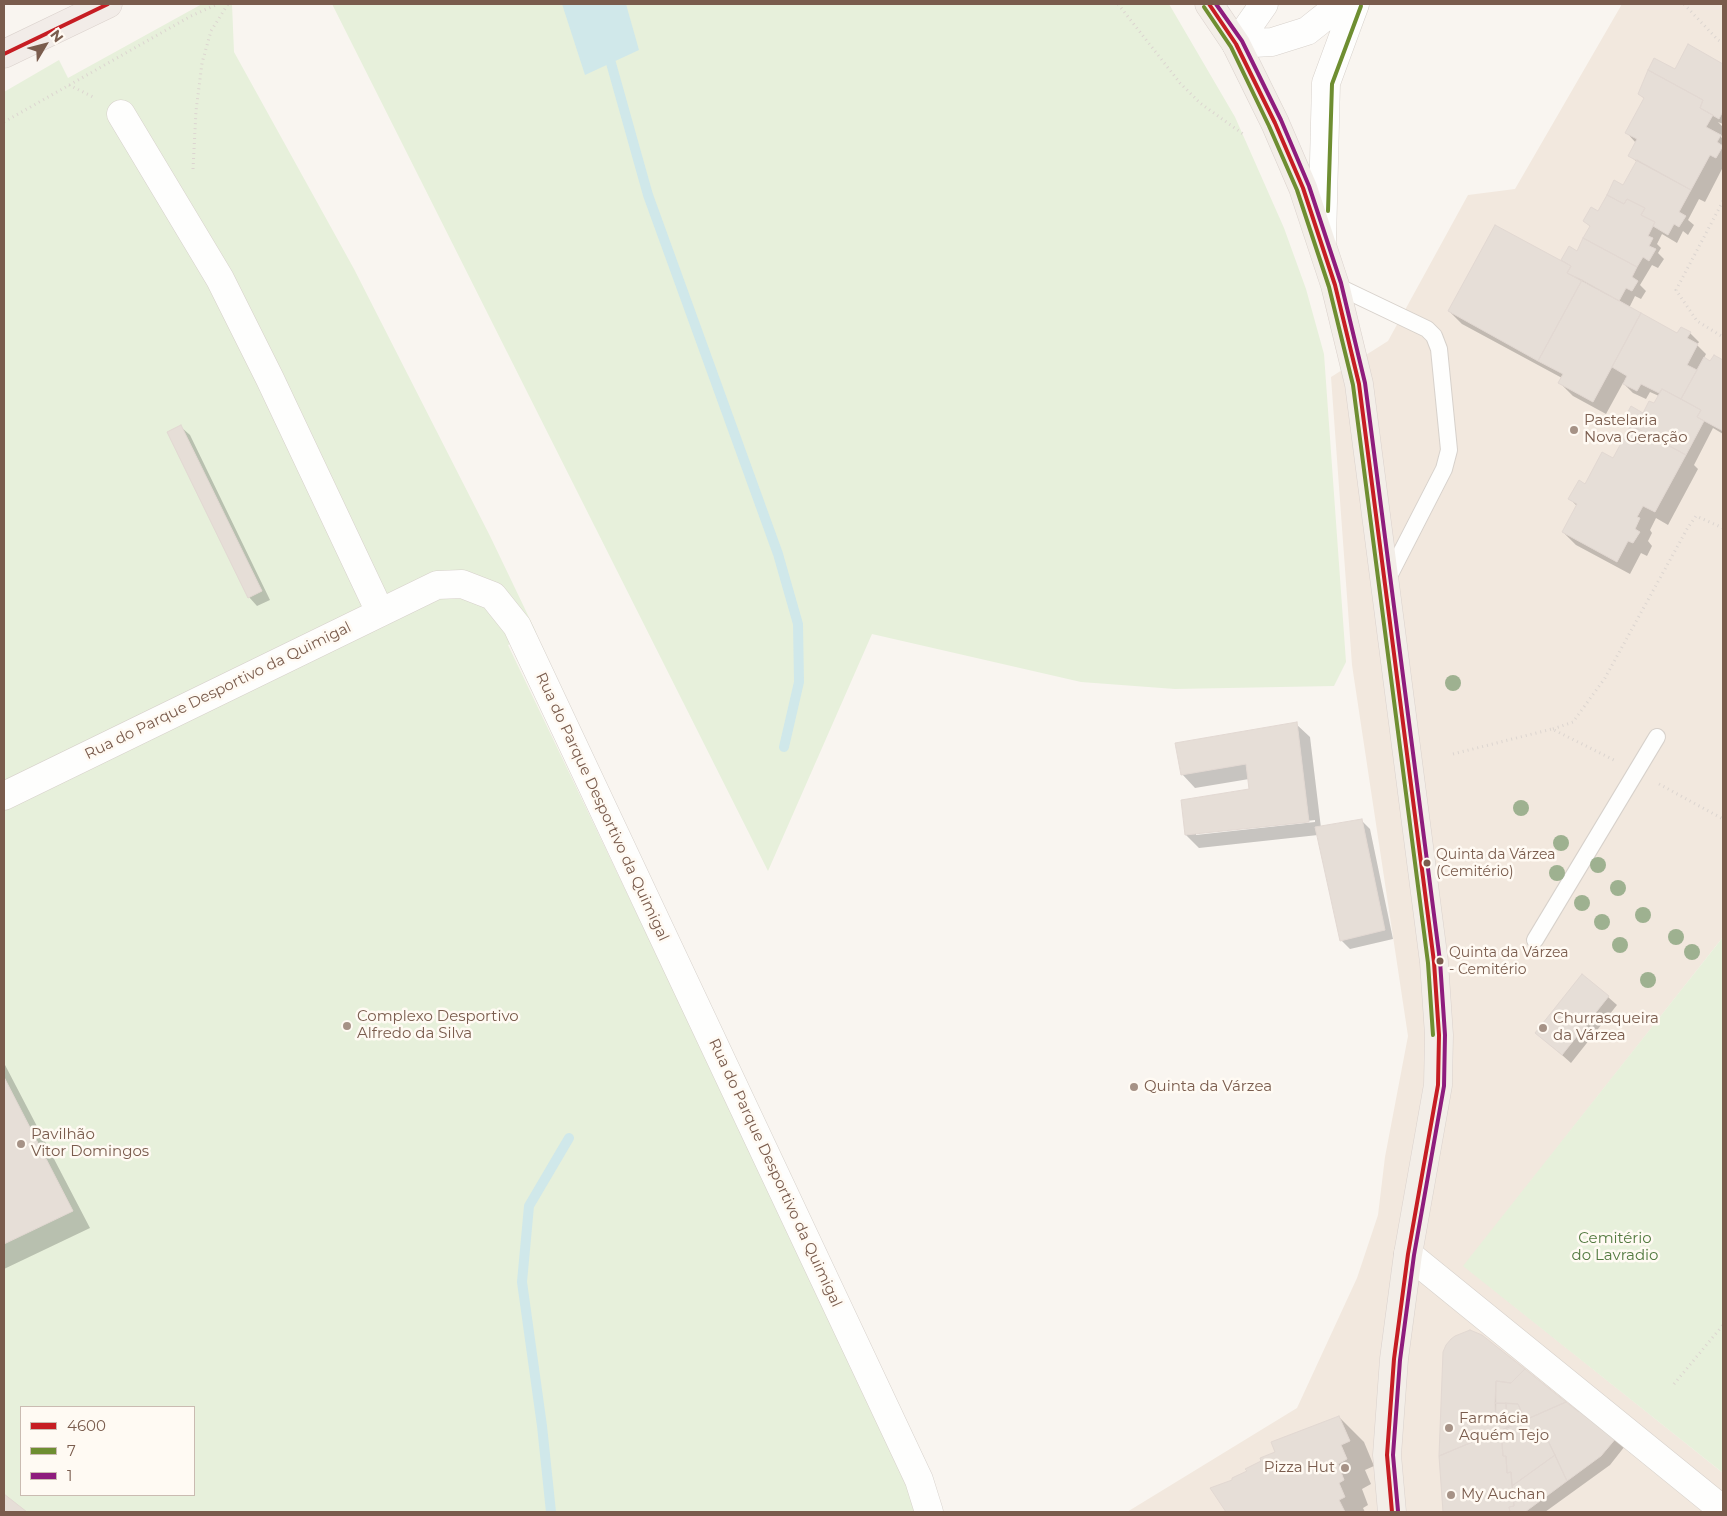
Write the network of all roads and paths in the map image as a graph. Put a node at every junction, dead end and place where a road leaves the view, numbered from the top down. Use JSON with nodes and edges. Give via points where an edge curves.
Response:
{"nodes":[{"id":1,"x":108,"y":4,"type":"edge"},
{"id":2,"x":218,"y":4,"type":"edge"},
{"id":3,"x":228,"y":4,"type":"edge"},
{"id":4,"x":1118,"y":4,"type":"edge"},
{"id":5,"x":1209,"y":4,"type":"edge"},
{"id":6,"x":1264,"y":4,"type":"edge"},
{"id":7,"x":1341,"y":4,"type":"edge"},
{"id":8,"x":1355,"y":4,"type":"edge"},
{"id":9,"x":1684,"y":4,"type":"edge"},
{"id":10,"x":1723,"y":43,"type":"edge"},
{"id":11,"x":1236,"y":44,"type":"junction"},
{"id":12,"x":4,"y":54,"type":"edge"},
{"id":13,"x":121,"y":114,"type":"dead end"},
{"id":14,"x":4,"y":122,"type":"edge"},
{"id":15,"x":1250,"y":138,"type":"dead end"},
{"id":16,"x":1723,"y":201,"type":"edge"},
{"id":17,"x":186,"y":223,"type":"junction"},
{"id":18,"x":1322,"y":244,"type":"junction"},
{"id":19,"x":1335,"y":285,"type":"junction"},
{"id":20,"x":1723,"y":337,"type":"edge"},
{"id":21,"x":1723,"y":528,"type":"edge"},
{"id":22,"x":1384,"y":584,"type":"junction"},
{"id":23,"x":380,"y":612,"type":"junction"},
{"id":24,"x":1552,"y":729,"type":"junction"},
{"id":25,"x":1657,"y":737,"type":"dead end"},
{"id":26,"x":1453,"y":754,"type":"dead end"},
{"id":27,"x":1636,"y":772,"type":"junction"},
{"id":28,"x":4,"y":796,"type":"edge"},
{"id":29,"x":1723,"y":819,"type":"edge"},
{"id":30,"x":1535,"y":940,"type":"dead end"},
{"id":31,"x":1408,"y":1254,"type":"junction"},
{"id":32,"x":1723,"y":1325,"type":"edge"},
{"id":33,"x":1674,"y":1384,"type":"dead end"},
{"id":34,"x":1723,"y":1510,"type":"edge"},
{"id":35,"x":929,"y":1512,"type":"edge"},
{"id":36,"x":1392,"y":1512,"type":"edge"}],
"edges":[{"from":1,"to":12,"type":"highway"},
{"from":2,"to":14,"type":"path"},
{"from":3,"to":17,"type":"path","via":[[211,31],[202,63]]},
{"from":4,"to":15,"type":"path","via":[[1180,83],[1200,103]]},
{"from":5,"to":11,"type":"main road"},
{"from":6,"to":11,"type":"street"},
{"from":7,"to":11,"type":"street","via":[[1307,31],[1272,42]]},
{"from":8,"to":18,"type":"street","via":[[1326,82]]},
{"from":9,"to":10,"type":"path"},
{"from":11,"to":18,"type":"main road","via":[[1300,180]]},
{"from":13,"to":17,"type":"street"},
{"from":16,"to":20,"type":"path","via":[[1676,290],[1697,321]]},
{"from":17,"to":23,"type":"street","via":[[220,279],[270,379]]},
{"from":18,"to":19,"type":"main road"},
{"from":19,"to":22,"type":"main road","via":[[1359,384]]},
{"from":19,"to":22,"type":"lane","via":[[1427,329],[1434,336],[1439,350],[1449,450],[1444,468]]},
{"from":21,"to":24,"type":"path","via":[[1696,516],[1605,678],[1573,722]]},
{"from":22,"to":31,"type":"main road","via":[[1434,962],[1440,1036],[1438,1085]]},
{"from":23,"to":28,"type":"street","name":"Rua do Parque Desportivo da Quimigal"},
{"from":23,"to":35,"type":"street","name":"Rua do Parque Desportivo da Quimigal","via":[[437,585],[462,584],[493,596],[517,626],[919,1480]]},
{"from":24,"to":26,"type":"path"},
{"from":24,"to":27,"type":"path"},
{"from":25,"to":27,"type":"lane"},
{"from":27,"to":29,"type":"path"},
{"from":27,"to":30,"type":"lane"},
{"from":31,"to":34,"type":"street"},
{"from":31,"to":36,"type":"main road","via":[[1394,1359],[1387,1455]]},
{"from":32,"to":33,"type":"path"}]}
